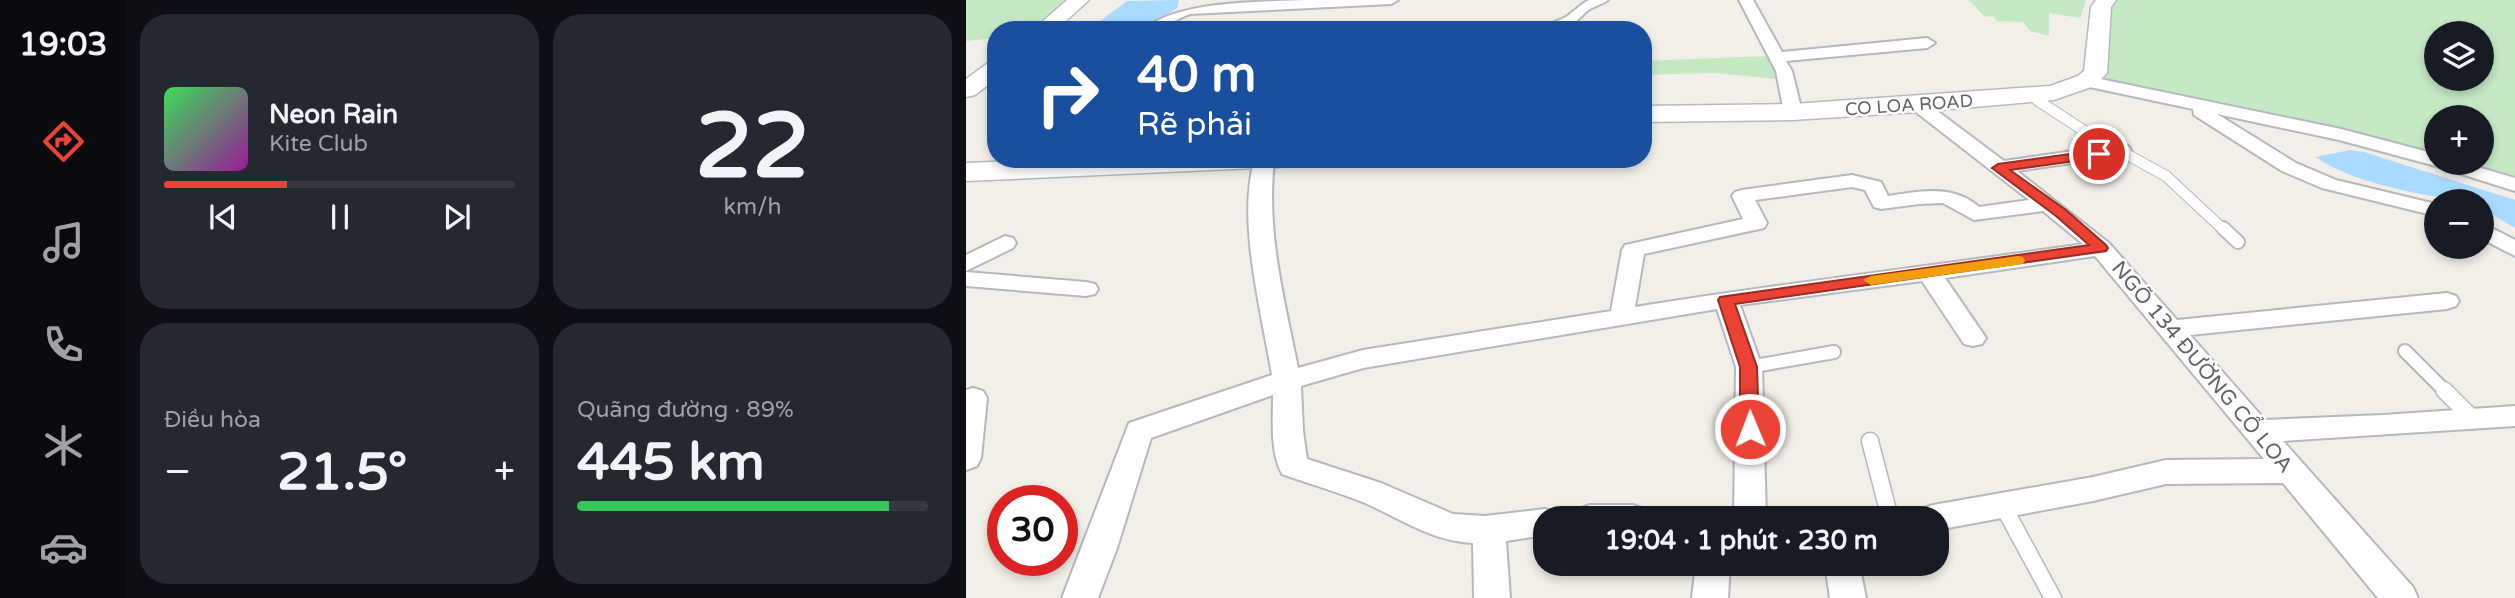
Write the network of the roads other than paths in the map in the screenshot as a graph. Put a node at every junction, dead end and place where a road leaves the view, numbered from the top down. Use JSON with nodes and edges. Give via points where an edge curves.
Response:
{"nodes":[{"id":1,"x":1079,"y":0,"type":"edge"},
{"id":2,"x":1391,"y":0,"type":"edge"},
{"id":3,"x":1601,"y":0,"type":"edge"},
{"id":4,"x":1746,"y":0,"type":"edge"},
{"id":5,"x":2106,"y":0,"type":"edge"},
{"id":6,"x":1261,"y":3,"type":"edge"},
{"id":7,"x":1209,"y":4,"type":"edge"},
{"id":8,"x":1054,"y":21,"type":"edge"},
{"id":9,"x":1164,"y":21,"type":"edge"},
{"id":10,"x":1572,"y":21,"type":"edge"},
{"id":11,"x":1927,"y":43,"type":"dead end"},
{"id":12,"x":1777,"y":57,"type":"junction"},
{"id":13,"x":987,"y":75,"type":"edge"},
{"id":14,"x":2086,"y":80,"type":"junction"},
{"id":15,"x":966,"y":90,"type":"edge"},
{"id":16,"x":2031,"y":96,"type":"junction"},
{"id":17,"x":2184,"y":101,"type":"junction"},
{"id":18,"x":1918,"y":105,"type":"junction"},
{"id":19,"x":1793,"y":112,"type":"junction"},
{"id":20,"x":1652,"y":114,"type":"edge"},
{"id":21,"x":2121,"y":150,"type":"junction"},
{"id":22,"x":2424,"y":157,"type":"edge"},
{"id":23,"x":1068,"y":168,"type":"edge"},
{"id":24,"x":1268,"y":168,"type":"edge"},
{"id":25,"x":1998,"y":168,"type":"junction"},
{"id":26,"x":966,"y":172,"type":"edge"},
{"id":27,"x":2483,"y":175,"type":"edge"},
{"id":28,"x":2515,"y":185,"type":"edge"},
{"id":29,"x":2048,"y":204,"type":"junction"},
{"id":30,"x":2424,"y":207,"type":"edge"},
{"id":31,"x":2494,"y":237,"type":"edge"},
{"id":32,"x":2238,"y":242,"type":"dead end"},
{"id":33,"x":1005,"y":243,"type":"dead end"},
{"id":34,"x":2101,"y":248,"type":"junction"},
{"id":35,"x":2515,"y":249,"type":"edge"},
{"id":36,"x":966,"y":264,"type":"edge"},
{"id":37,"x":1929,"y":273,"type":"junction"},
{"id":38,"x":966,"y":279,"type":"edge"},
{"id":39,"x":1086,"y":289,"type":"dead end"},
{"id":40,"x":1726,"y":300,"type":"junction"},
{"id":41,"x":2447,"y":301,"type":"dead end"},
{"id":42,"x":1623,"y":317,"type":"junction"},
{"id":43,"x":2170,"y":330,"type":"junction"},
{"id":44,"x":1973,"y":338,"type":"dead end"},
{"id":45,"x":2405,"y":351,"type":"dead end"},
{"id":46,"x":1834,"y":352,"type":"dead end"},
{"id":47,"x":1749,"y":367,"type":"junction"},
{"id":48,"x":1287,"y":380,"type":"junction"},
{"id":49,"x":966,"y":400,"type":"edge"},
{"id":50,"x":2515,"y":416,"type":"edge"},
{"id":51,"x":2473,"y":419,"type":"junction"},
{"id":52,"x":2257,"y":431,"type":"junction"},
{"id":53,"x":1870,"y":441,"type":"dead end"},
{"id":54,"x":966,"y":458,"type":"edge"},
{"id":55,"x":2292,"y":471,"type":"junction"},
{"id":56,"x":1750,"y":506,"type":"edge"},
{"id":57,"x":1887,"y":506,"type":"edge"},
{"id":58,"x":2003,"y":506,"type":"junction"},
{"id":59,"x":1949,"y":515,"type":"edge"},
{"id":60,"x":1533,"y":523,"type":"edge"},
{"id":61,"x":1489,"y":528,"type":"junction"},
{"id":62,"x":1712,"y":576,"type":"edge"},
{"id":63,"x":1844,"y":576,"type":"edge"},
{"id":64,"x":1080,"y":598,"type":"edge"},
{"id":65,"x":1492,"y":598,"type":"edge"},
{"id":66,"x":1710,"y":598,"type":"edge"},
{"id":67,"x":1848,"y":598,"type":"edge"},
{"id":68,"x":2053,"y":598,"type":"edge"},
{"id":69,"x":2400,"y":598,"type":"edge"}],
"edges":[{"from":1,"to":8,"type":"street"},
{"from":2,"to":6,"type":"street"},
{"from":3,"to":10,"type":"street","via":[[1583,8]]},
{"from":4,"to":12,"type":"street"},
{"from":5,"to":14,"type":"street","via":[[2101,7],[2095,73]]},
{"from":6,"to":7,"type":"street"},
{"from":7,"to":9,"type":"street"},
{"from":11,"to":12,"type":"street"},
{"from":12,"to":19,"type":"street"},
{"from":13,"to":15,"type":"street"},
{"from":14,"to":16,"type":"street","name":"CO LOA ROAD","via":[[2054,93]]},
{"from":14,"to":17,"type":"street"},
{"from":16,"to":18,"type":"street","name":"CO LOA ROAD"},
{"from":16,"to":21,"type":"lane"},
{"from":17,"to":22,"type":"street"},
{"from":17,"to":30,"type":"street","via":[[2289,167],[2329,184]]},
{"from":18,"to":19,"type":"street","name":"CO LOA ROAD"},
{"from":18,"to":25,"type":"street","name":"NGÕ 134 ĐƯỜNG CỔ LOA"},
{"from":19,"to":20,"type":"street","name":"CO LOA ROAD"},
{"from":21,"to":25,"type":"street"},
{"from":21,"to":32,"type":"lane","via":[[2165,176]]},
{"from":23,"to":26,"type":"street"},
{"from":24,"to":48,"type":"street","via":[[1260,191],[1261,241]]},
{"from":25,"to":29,"type":"street","name":"NGÕ 134 ĐƯỜNG CỔ LOA"},
{"from":27,"to":28,"type":"street"},
{"from":29,"to":34,"type":"street","name":"NGÕ 134 ĐƯỜNG CỔ LOA"},
{"from":29,"to":42,"type":"street","via":[[1974,215],[1953,197],[1881,203],[1874,186],[1852,181],[1742,196],[1755,223],[1633,250]]},
{"from":31,"to":35,"type":"street"},
{"from":33,"to":36,"type":"street"},
{"from":34,"to":37,"type":"street"},
{"from":34,"to":43,"type":"street","name":"NGÕ 134 ĐƯỜNG CỔ LOA"},
{"from":37,"to":40,"type":"street"},
{"from":37,"to":44,"type":"street"},
{"from":38,"to":39,"type":"street"},
{"from":40,"to":42,"type":"street"},
{"from":40,"to":47,"type":"street"},
{"from":41,"to":43,"type":"street"},
{"from":42,"to":48,"type":"street","via":[[1363,359]]},
{"from":43,"to":52,"type":"street","name":"NGÕ 134 ĐƯỜNG CỔ LOA"},
{"from":45,"to":51,"type":"lane"},
{"from":46,"to":47,"type":"lane"},
{"from":47,"to":56,"type":"street"},
{"from":48,"to":61,"type":"street","via":[[1293,466],[1380,496],[1425,521],[1465,529]]},
{"from":48,"to":64,"type":"street","via":[[1139,431]]},
{"from":49,"to":54,"type":"street","via":[[973,398]]},
{"from":50,"to":51,"type":"street"},
{"from":51,"to":52,"type":"street"},
{"from":52,"to":55,"type":"street","name":"NGÕ 134 ĐƯỜNG CỔ LOA"},
{"from":53,"to":57,"type":"lane"},
{"from":55,"to":58,"type":"street","via":[[2166,472]]},
{"from":55,"to":69,"type":"street","name":"NGÕ 134 ĐƯỜNG CỔ LOA"},
{"from":58,"to":59,"type":"street"},
{"from":58,"to":68,"type":"lane"},
{"from":60,"to":61,"type":"street"},
{"from":61,"to":65,"type":"street"},
{"from":62,"to":66,"type":"street"},
{"from":63,"to":67,"type":"street"}]}
